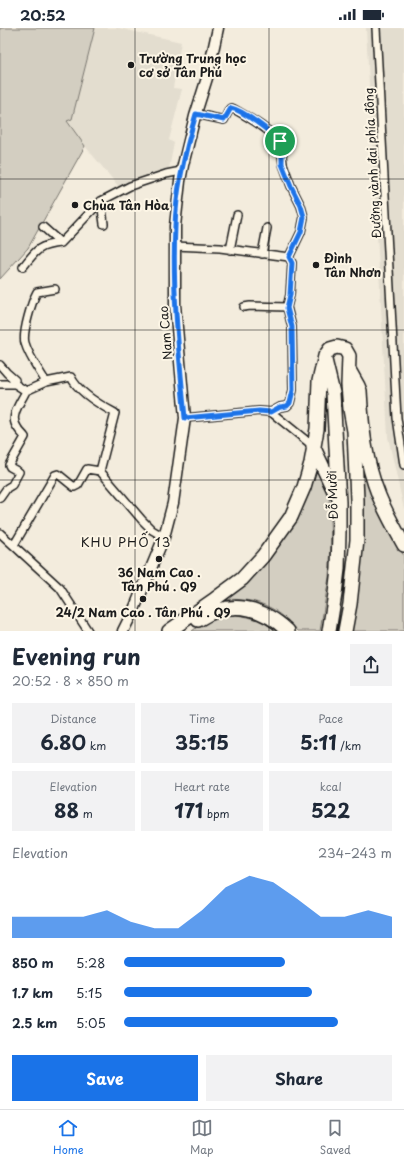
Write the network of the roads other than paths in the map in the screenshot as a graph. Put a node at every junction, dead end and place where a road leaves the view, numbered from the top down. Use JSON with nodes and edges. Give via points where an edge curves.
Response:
{"nodes":[{"id":1,"x":218,"y":28,"type":"edge"},
{"id":2,"x":376,"y":28,"type":"edge"},
{"id":3,"x":196,"y":114,"type":"junction"},
{"id":4,"x":181,"y":171,"type":"junction"},
{"id":5,"x":101,"y":201,"type":"junction"},
{"id":6,"x":237,"y":216,"type":"dead end"},
{"id":7,"x":104,"y":224,"type":"dead end"},
{"id":8,"x":43,"y":227,"type":"dead end"},
{"id":9,"x":267,"y":228,"type":"dead end"},
{"id":10,"x":61,"y":243,"type":"junction"},
{"id":11,"x":174,"y":246,"type":"junction"},
{"id":12,"x":230,"y":250,"type":"junction"},
{"id":13,"x":262,"y":254,"type":"junction"},
{"id":14,"x":289,"y":257,"type":"junction"},
{"id":15,"x":23,"y":267,"type":"dead end"},
{"id":16,"x":55,"y":289,"type":"dead end"},
{"id":17,"x":244,"y":307,"type":"dead end"},
{"id":18,"x":287,"y":308,"type":"junction"},
{"id":19,"x":0,"y":365,"type":"edge"},
{"id":20,"x":323,"y":365,"type":"junction"},
{"id":21,"x":349,"y":370,"type":"junction"},
{"id":22,"x":15,"y":382,"type":"junction"},
{"id":23,"x":46,"y":382,"type":"junction"},
{"id":24,"x":0,"y":384,"type":"edge"},
{"id":25,"x":26,"y":391,"type":"junction"},
{"id":26,"x":350,"y":409,"type":"junction"},
{"id":27,"x":271,"y":412,"type":"junction"},
{"id":28,"x":185,"y":418,"type":"junction"},
{"id":29,"x":313,"y":446,"type":"junction"},
{"id":30,"x":404,"y":465,"type":"edge"},
{"id":31,"x":100,"y":471,"type":"junction"},
{"id":32,"x":333,"y":488,"type":"junction"},
{"id":33,"x":0,"y":498,"type":"edge"},
{"id":34,"x":339,"y":502,"type":"junction"},
{"id":35,"x":0,"y":533,"type":"edge"},
{"id":36,"x":164,"y":537,"type":"junction"},
{"id":37,"x":14,"y":545,"type":"junction"},
{"id":38,"x":404,"y":545,"type":"edge"},
{"id":39,"x":88,"y":631,"type":"edge"},
{"id":40,"x":123,"y":631,"type":"edge"},
{"id":41,"x":160,"y":631,"type":"edge"},
{"id":42,"x":169,"y":631,"type":"edge"},
{"id":43,"x":184,"y":631,"type":"edge"},
{"id":44,"x":288,"y":631,"type":"edge"},
{"id":45,"x":323,"y":631,"type":"edge"},
{"id":46,"x":329,"y":631,"type":"edge"},
{"id":47,"x":340,"y":631,"type":"edge"},
{"id":48,"x":345,"y":631,"type":"edge"}],
"edges":[{"from":1,"to":3,"type":"street","name":"Nam Cao"},
{"from":2,"to":30,"type":"street","name":"Đường vành đai phía đông","via":[[397,418]]},
{"from":3,"to":4,"type":"street","name":"Nam Cao"},
{"from":3,"to":14,"type":"street","via":[[224,120],[232,108],[280,141],[284,148],[282,164],[304,217],[301,232]]},
{"from":4,"to":5,"type":"street","via":[[130,186]]},
{"from":4,"to":11,"type":"street","name":"Nam Cao"},
{"from":5,"to":7,"type":"street"},
{"from":5,"to":10,"type":"street"},
{"from":6,"to":12,"type":"street"},
{"from":8,"to":10,"type":"street"},
{"from":9,"to":13,"type":"street"},
{"from":10,"to":15,"type":"street","via":[[40,247]]},
{"from":11,"to":12,"type":"street"},
{"from":11,"to":28,"type":"street","name":"Nam Cao","via":[[175,305]]},
{"from":12,"to":13,"type":"street"},
{"from":13,"to":14,"type":"street"},
{"from":14,"to":18,"type":"street","via":[[292,263]]},
{"from":16,"to":23,"type":"street","via":[[37,292],[31,305],[24,341]]},
{"from":17,"to":18,"type":"street"},
{"from":18,"to":27,"type":"street","via":[[292,327],[293,390],[287,406]]},
{"from":19,"to":22,"type":"street"},
{"from":20,"to":21,"type":"highway","name":"Đỗ Mười","via":[[330,349],[337,346],[348,352]]},
{"from":20,"to":29,"type":"highway","via":[[319,381],[317,429]]},
{"from":20,"to":32,"type":"highway","name":"Đỗ Mười"},
{"from":20,"to":34,"type":"highway","name":"Đỗ Mười","via":[[334,393]]},
{"from":21,"to":26,"type":"highway","name":"Đỗ Mười"},
{"from":21,"to":38,"type":"highway","via":[[360,391],[365,446],[371,472],[379,497]]},
{"from":22,"to":24,"type":"street"},
{"from":22,"to":25,"type":"street"},
{"from":23,"to":25,"type":"street"},
{"from":23,"to":31,"type":"street","via":[[71,377],[88,395],[115,413]]},
{"from":25,"to":33,"type":"street","via":[[14,422],[25,437],[9,465],[18,472],[12,485]]},
{"from":26,"to":47,"type":"highway","name":"Đỗ Mười","via":[[351,544]]},
{"from":26,"to":48,"type":"highway","name":"Đỗ Mười","via":[[354,431],[358,520]]},
{"from":27,"to":28,"type":"street"},
{"from":27,"to":29,"type":"street"},
{"from":28,"to":36,"type":"street","name":"Nam Cao","via":[[173,503]]},
{"from":29,"to":32,"type":"highway"},
{"from":29,"to":41,"type":"highway","via":[[288,515],[252,563],[222,591]]},
{"from":29,"to":42,"type":"highway","via":[[311,463],[291,518],[267,551],[242,579]]},
{"from":31,"to":36,"type":"street","via":[[142,520]]},
{"from":31,"to":37,"type":"street","via":[[87,469],[78,486],[74,487],[58,474],[55,475]]},
{"from":32,"to":34,"type":"highway"},
{"from":32,"to":45,"type":"highway","name":"Đỗ Mười","via":[[332,574]]},
{"from":34,"to":46,"type":"highway","name":"Đỗ Mười","via":[[338,569]]},
{"from":35,"to":37,"type":"street"},
{"from":36,"to":40,"type":"street","name":"Nam Cao"},
{"from":37,"to":39,"type":"street","via":[[60,588]]},
{"from":43,"to":44,"type":"highway","via":[[205,615],[230,608],[256,610],[269,616]]}]}
